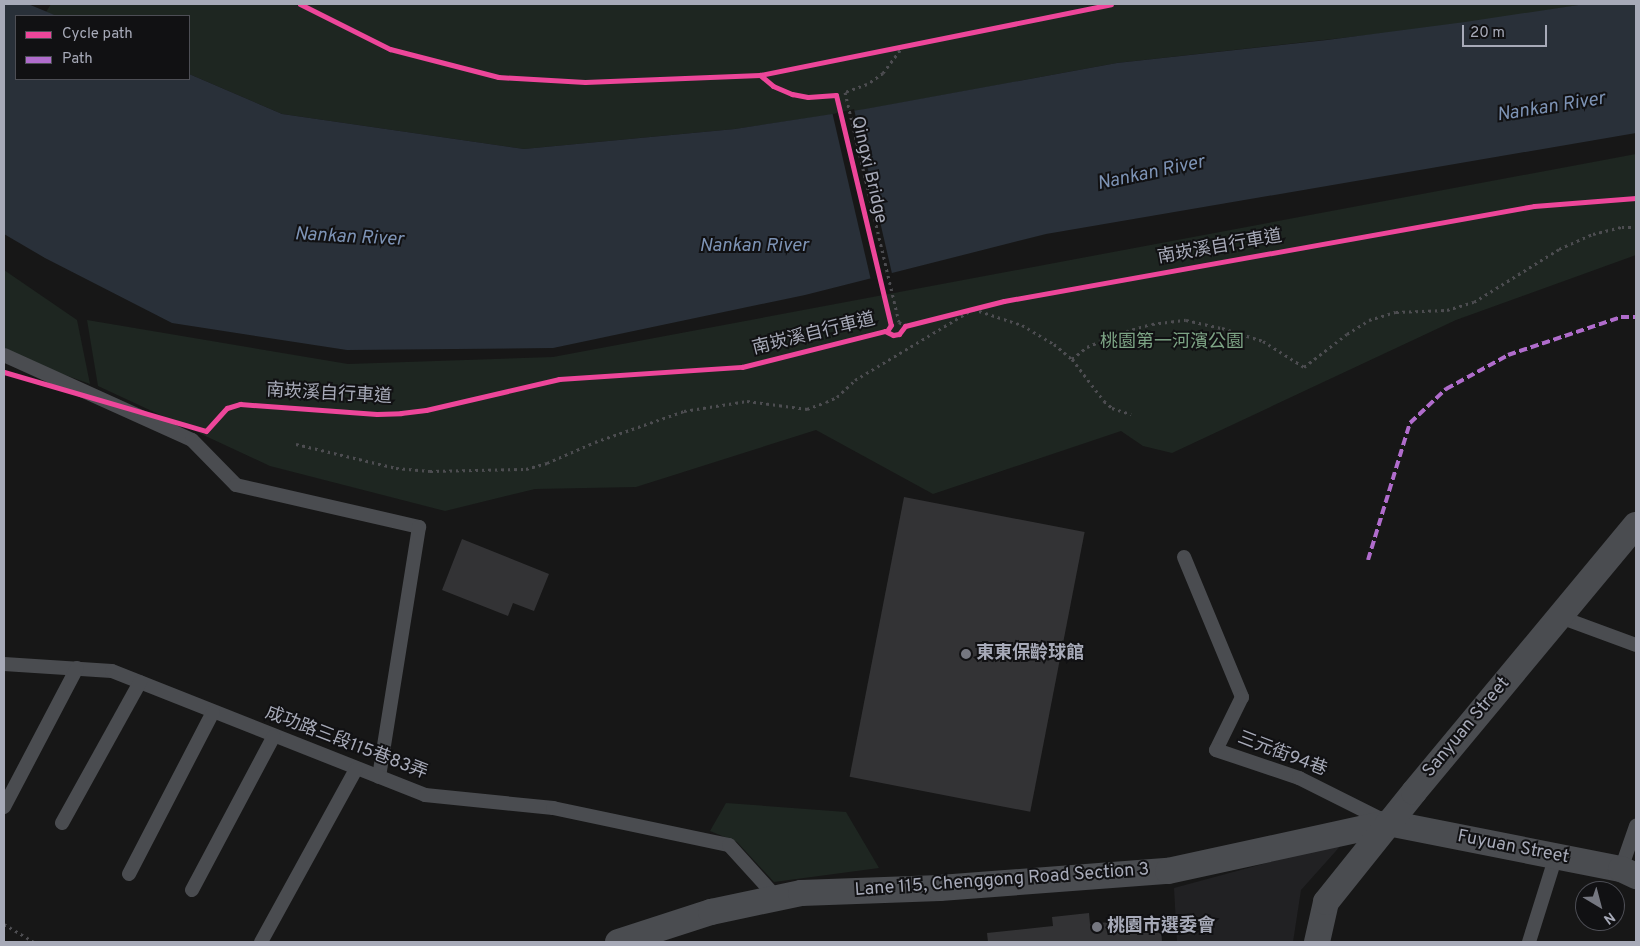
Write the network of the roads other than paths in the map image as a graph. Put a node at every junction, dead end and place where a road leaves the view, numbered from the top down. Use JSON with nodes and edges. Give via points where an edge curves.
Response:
{"nodes":[{"id":1,"x":4,"y":355,"type":"edge"},
{"id":2,"x":1636,"y":525,"type":"edge"},
{"id":3,"x":1184,"y":557,"type":"dead end"},
{"id":4,"x":1560,"y":617,"type":"junction"},
{"id":5,"x":1636,"y":645,"type":"edge"},
{"id":6,"x":4,"y":664,"type":"edge"},
{"id":7,"x":77,"y":668,"type":"junction"},
{"id":8,"x":140,"y":682,"type":"junction"},
{"id":9,"x":213,"y":712,"type":"junction"},
{"id":10,"x":274,"y":736,"type":"junction"},
{"id":11,"x":356,"y":769,"type":"junction"},
{"id":12,"x":379,"y":777,"type":"junction"},
{"id":13,"x":4,"y":807,"type":"edge"},
{"id":14,"x":62,"y":823,"type":"dead end"},
{"id":15,"x":1388,"y":823,"type":"junction"},
{"id":16,"x":1636,"y":826,"type":"edge"},
{"id":17,"x":1556,"y":856,"type":"junction"},
{"id":18,"x":1629,"y":873,"type":"edge"},
{"id":19,"x":129,"y":874,"type":"dead end"},
{"id":20,"x":192,"y":890,"type":"dead end"},
{"id":21,"x":777,"y":898,"type":"junction"},
{"id":22,"x":261,"y":942,"type":"edge"},
{"id":23,"x":618,"y":942,"type":"edge"},
{"id":24,"x":1317,"y":942,"type":"edge"},
{"id":25,"x":1529,"y":942,"type":"edge"}],
"edges":[{"from":1,"to":12,"type":"lane","via":[[192,440],[236,485],[419,527]]},
{"from":2,"to":4,"type":"street","name":"Sanyuan Street"},
{"from":3,"to":15,"type":"lane","name":"三元街94巷","via":[[1242,696],[1216,750],[1299,778]]},
{"from":4,"to":5,"type":"lane"},
{"from":4,"to":15,"type":"street","name":"Sanyuan Street"},
{"from":6,"to":7,"type":"lane","name":"成功路三段115巷83弄"},
{"from":7,"to":8,"type":"lane","name":"成功路三段115巷83弄","via":[[112,671]]},
{"from":7,"to":13,"type":"lane"},
{"from":8,"to":9,"type":"lane","name":"成功路三段115巷83弄"},
{"from":8,"to":14,"type":"lane"},
{"from":9,"to":10,"type":"lane","name":"成功路三段115巷83弄"},
{"from":9,"to":19,"type":"lane"},
{"from":10,"to":11,"type":"lane","name":"成功路三段115巷83弄"},
{"from":10,"to":20,"type":"lane"},
{"from":11,"to":12,"type":"lane","name":"成功路三段115巷83弄"},
{"from":11,"to":22,"type":"lane"},
{"from":12,"to":21,"type":"lane","name":"成功路三段115巷83弄","via":[[425,796],[553,808],[728,845]]},
{"from":15,"to":17,"type":"street","name":"Fuyuan Street"},
{"from":15,"to":21,"type":"street","name":"Lane 115, Chenggong Road Section 3","via":[[1168,871],[940,888],[801,892]]},
{"from":15,"to":24,"type":"street","name":"Sanyuan Street","via":[[1326,902]]},
{"from":16,"to":18,"type":"lane"},
{"from":17,"to":18,"type":"street","name":"Fuyuan Street"},
{"from":17,"to":25,"type":"lane"},
{"from":21,"to":23,"type":"street","name":"Lane 115, Chenggong Road Section 3","via":[[711,912]]}]}
